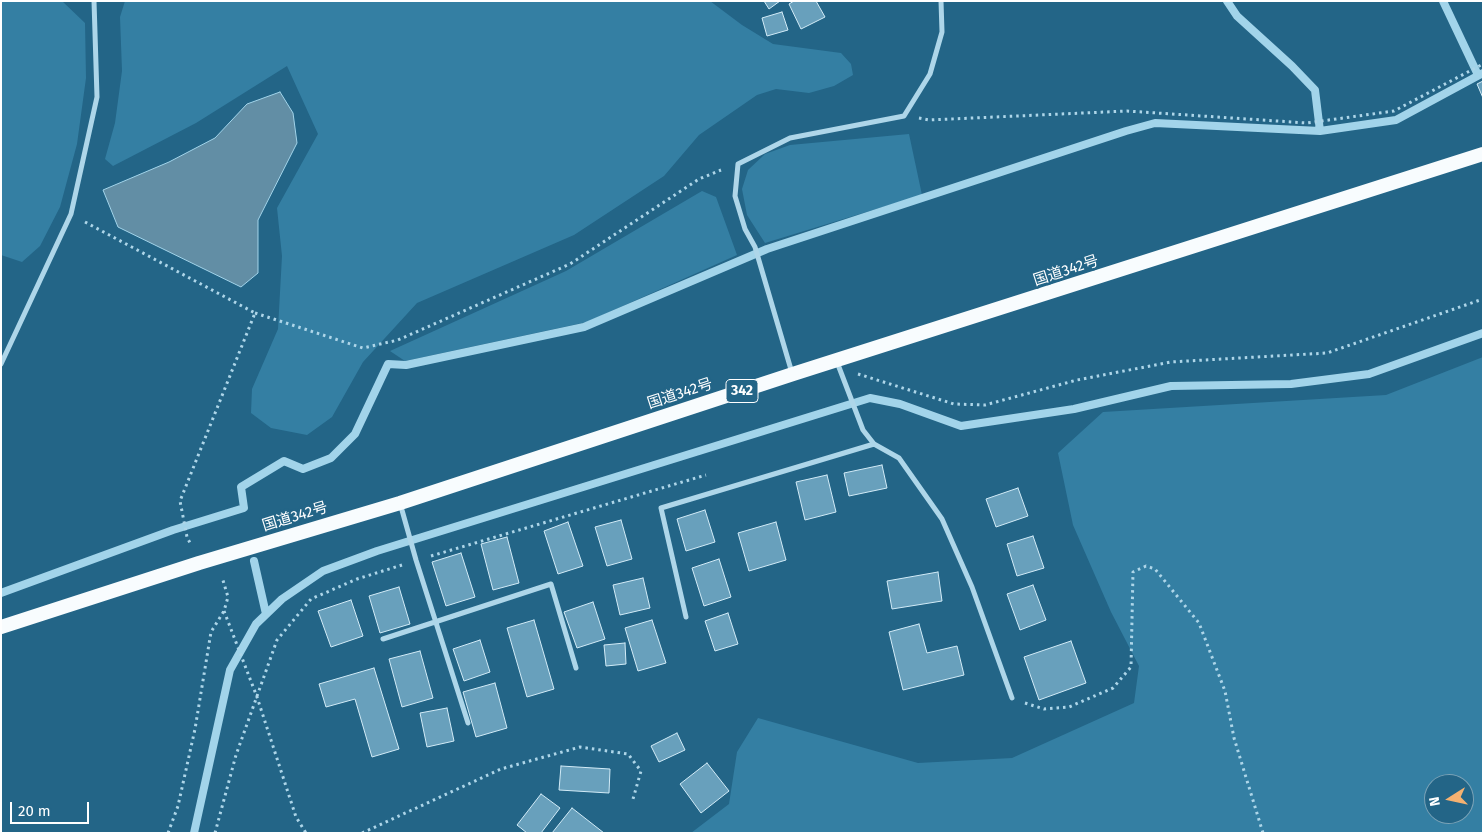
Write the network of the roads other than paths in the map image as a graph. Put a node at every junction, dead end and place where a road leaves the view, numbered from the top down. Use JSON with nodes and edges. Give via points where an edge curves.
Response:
{"nodes":[{"id":1,"x":94,"y":1,"type":"edge"},
{"id":2,"x":940,"y":1,"type":"edge"},
{"id":3,"x":1483,"y":154,"type":"edge"},
{"id":4,"x":1,"y":364,"type":"edge"},
{"id":5,"x":839,"y":365,"type":"junction"},
{"id":6,"x":793,"y":374,"type":"junction"},
{"id":7,"x":874,"y":444,"type":"junction"},
{"id":8,"x":400,"y":503,"type":"junction"},
{"id":9,"x":686,"y":617,"type":"dead end"},
{"id":10,"x":436,"y":622,"type":"junction"},
{"id":11,"x":1,"y":627,"type":"edge"},
{"id":12,"x":383,"y":639,"type":"dead end"},
{"id":13,"x":576,"y":668,"type":"dead end"},
{"id":14,"x":1012,"y":698,"type":"road end"},
{"id":15,"x":468,"y":723,"type":"dead end"}],
"edges":[{"from":1,"to":4,"type":"street","via":[[96,97],[71,214]]},
{"from":2,"to":6,"type":"street","via":[[942,32],[930,74],[904,116],[790,138],[738,164],[735,196],[745,229],[755,247]]},
{"from":3,"to":5,"type":"highway","name":"国道342号","number":"342"},
{"from":5,"to":6,"type":"highway","name":"国道342号","number":"342"},
{"from":5,"to":7,"type":"street","via":[[863,430]]},
{"from":6,"to":8,"type":"highway","name":"国道342号","number":"342"},
{"from":7,"to":9,"type":"street","via":[[661,508]]},
{"from":7,"to":14,"type":"street","via":[[899,458],[942,519],[972,587]]},
{"from":8,"to":10,"type":"street"},
{"from":8,"to":11,"type":"highway","name":"国道342号","number":"342","via":[[199,562]]},
{"from":10,"to":12,"type":"street"},
{"from":10,"to":13,"type":"street","via":[[551,584]]},
{"from":10,"to":15,"type":"street"}]}
